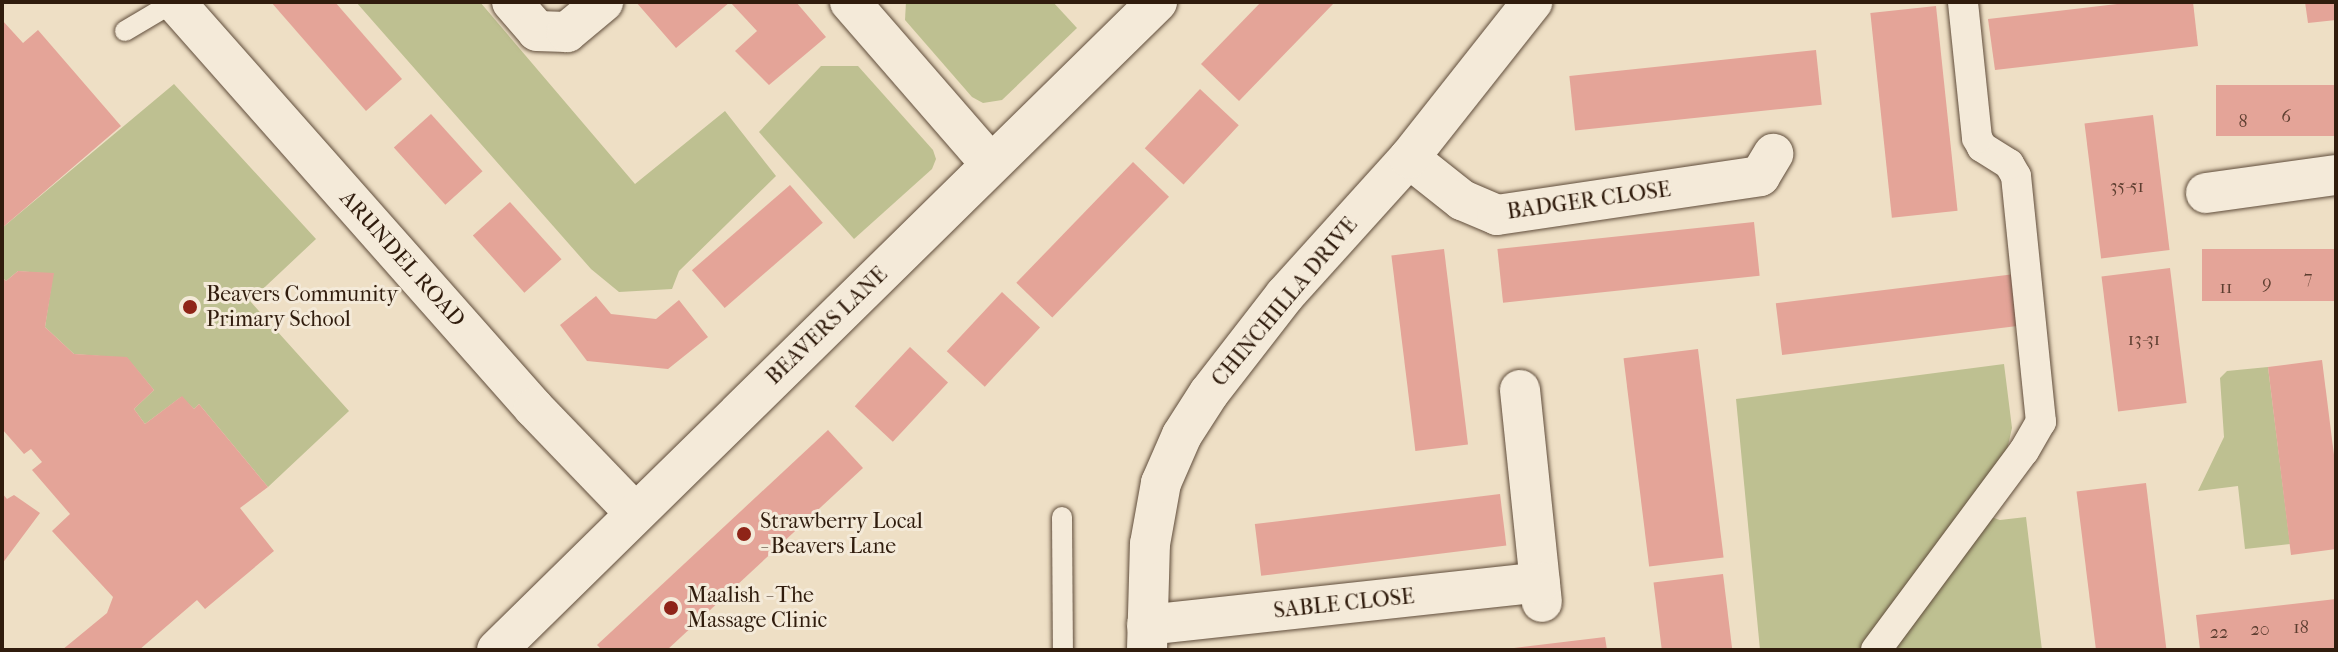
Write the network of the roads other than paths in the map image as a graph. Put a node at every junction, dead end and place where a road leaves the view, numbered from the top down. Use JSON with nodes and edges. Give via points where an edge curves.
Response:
{"nodes":[{"id":1,"x":174,"y":2,"type":"edge"},
{"id":2,"x":512,"y":2,"type":"edge"},
{"id":3,"x":603,"y":2,"type":"edge"},
{"id":4,"x":850,"y":2,"type":"edge"},
{"id":5,"x":1157,"y":2,"type":"edge"},
{"id":6,"x":1532,"y":2,"type":"edge"},
{"id":7,"x":1963,"y":2,"type":"edge"},
{"id":8,"x":125,"y":31,"type":"dead end"},
{"id":9,"x":1773,"y":154,"type":"dead end"},
{"id":10,"x":1409,"y":158,"type":"junction"},
{"id":11,"x":990,"y":163,"type":"junction"},
{"id":12,"x":2336,"y":175,"type":"edge"},
{"id":13,"x":2206,"y":193,"type":"dead end"},
{"id":14,"x":1520,"y":390,"type":"dead end"},
{"id":15,"x":634,"y":512,"type":"junction"},
{"id":16,"x":1062,"y":517,"type":"dead end"},
{"id":17,"x":1147,"y":638,"type":"edge"},
{"id":18,"x":497,"y":650,"type":"edge"},
{"id":19,"x":1063,"y":650,"type":"edge"},
{"id":20,"x":1876,"y":650,"type":"edge"}],
"edges":[{"from":1,"to":8,"type":"lane"},
{"from":1,"to":15,"type":"street","name":"ARUNDEL ROAD","via":[[534,408]]},
{"from":2,"to":3,"type":"street","via":[[537,31],[567,32]]},
{"from":4,"to":11,"type":"street"},
{"from":5,"to":11,"type":"street","name":"BEAVERS LANE"},
{"from":6,"to":10,"type":"street","name":"CHINCHILLA DRIVE"},
{"from":7,"to":20,"type":"street","via":[[1977,138],[2016,176],[2041,422]]},
{"from":9,"to":10,"type":"street","name":"BADGER CLOSE","via":[[1760,176],[1497,215],[1462,200]]},
{"from":10,"to":17,"type":"street","name":"CHINCHILLA DRIVE","via":[[1285,295],[1182,435],[1161,483],[1150,544]]},
{"from":11,"to":15,"type":"street","name":"BEAVERS LANE"},
{"from":12,"to":13,"type":"street"},
{"from":14,"to":17,"type":"street","name":"SABLE CLOSE","via":[[1541,592]]},
{"from":15,"to":18,"type":"street","name":"BEAVERS LANE"},
{"from":16,"to":19,"type":"lane"}]}
